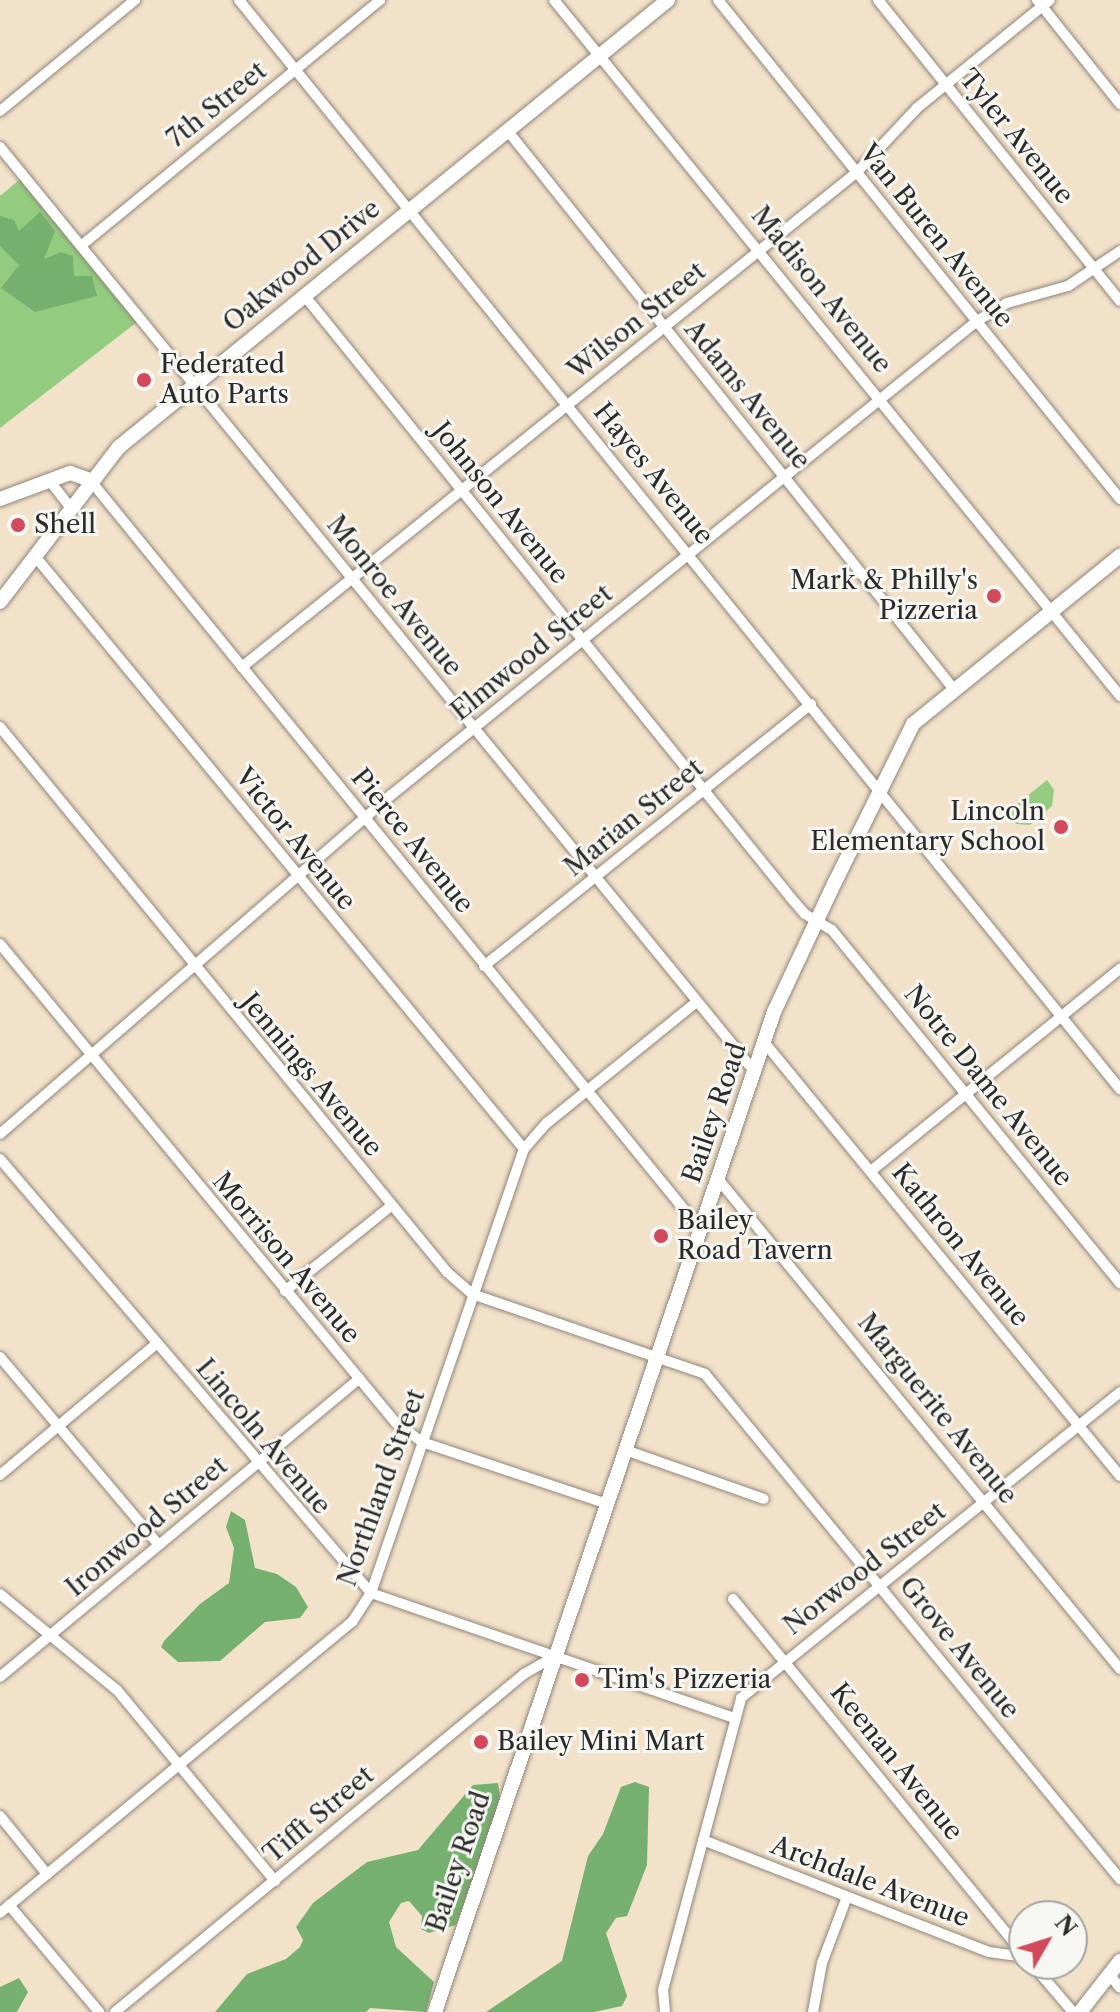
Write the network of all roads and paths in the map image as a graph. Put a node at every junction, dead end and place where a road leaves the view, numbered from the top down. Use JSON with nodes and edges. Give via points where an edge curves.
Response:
{"nodes":[{"id":1,"x":135,"y":0,"type":"edge"},
{"id":2,"x":239,"y":0,"type":"edge"},
{"id":3,"x":380,"y":0,"type":"edge"},
{"id":4,"x":554,"y":0,"type":"edge"},
{"id":5,"x":668,"y":0,"type":"edge"},
{"id":6,"x":718,"y":0,"type":"edge"},
{"id":7,"x":878,"y":0,"type":"edge"},
{"id":8,"x":1043,"y":2,"type":"edge"},
{"id":9,"x":602,"y":53,"type":"junction"},
{"id":10,"x":296,"y":69,"type":"junction"},
{"id":11,"x":946,"y":85,"type":"junction"},
{"id":12,"x":1120,"y":104,"type":"edge"},
{"id":13,"x":0,"y":111,"type":"edge"},
{"id":14,"x":507,"y":130,"type":"junction"},
{"id":15,"x":0,"y":147,"type":"edge"},
{"id":16,"x":857,"y":172,"type":"junction"},
{"id":17,"x":410,"y":209,"type":"junction"},
{"id":18,"x":82,"y":245,"type":"junction"},
{"id":19,"x":761,"y":250,"type":"junction"},
{"id":20,"x":1120,"y":251,"type":"edge"},
{"id":21,"x":1096,"y":271,"type":"junction"},
{"id":22,"x":304,"y":295,"type":"junction"},
{"id":23,"x":1120,"y":301,"type":"edge"},
{"id":24,"x":977,"y":321,"type":"junction"},
{"id":25,"x":665,"y":328,"type":"junction"},
{"id":26,"x":195,"y":385,"type":"junction"},
{"id":27,"x":881,"y":399,"type":"junction"},
{"id":28,"x":569,"y":405,"type":"junction"},
{"id":29,"x":785,"y":477,"type":"junction"},
{"id":30,"x":49,"y":480,"type":"junction"},
{"id":31,"x":90,"y":480,"type":"junction"},
{"id":32,"x":462,"y":491,"type":"junction"},
{"id":33,"x":0,"y":499,"type":"edge"},
{"id":34,"x":1120,"y":499,"type":"edge"},
{"id":35,"x":70,"y":507,"type":"junction"},
{"id":36,"x":689,"y":553,"type":"junction"},
{"id":37,"x":34,"y":555,"type":"junction"},
{"id":38,"x":1120,"y":556,"type":"edge"},
{"id":39,"x":353,"y":578,"type":"junction"},
{"id":40,"x":0,"y":602,"type":"edge"},
{"id":41,"x":1051,"y":611,"type":"junction"},
{"id":42,"x":583,"y":639,"type":"junction"},
{"id":43,"x":242,"y":667,"type":"junction"},
{"id":44,"x":953,"y":688,"type":"junction"},
{"id":45,"x":1120,"y":696,"type":"edge"},
{"id":46,"x":811,"y":704,"type":"junction"},
{"id":47,"x":0,"y":727,"type":"edge"},
{"id":48,"x":473,"y":729,"type":"junction"},
{"id":49,"x":704,"y":789,"type":"junction"},
{"id":50,"x":879,"y":793,"type":"junction"},
{"id":51,"x":365,"y":818,"type":"junction"},
{"id":52,"x":296,"y":876,"type":"junction"},
{"id":53,"x":594,"y":878,"type":"junction"},
{"id":54,"x":817,"y":921,"type":"junction"},
{"id":55,"x":0,"y":944,"type":"edge"},
{"id":56,"x":193,"y":965,"type":"junction"},
{"id":57,"x":484,"y":966,"type":"junction"},
{"id":58,"x":1120,"y":969,"type":"edge"},
{"id":59,"x":695,"y":1003,"type":"junction"},
{"id":60,"x":1060,"y":1016,"type":"junction"},
{"id":61,"x":764,"y":1042,"type":"junction"},
{"id":62,"x":90,"y":1055,"type":"junction"},
{"id":63,"x":754,"y":1071,"type":"junction"},
{"id":64,"x":1120,"y":1089,"type":"edge"},
{"id":65,"x":585,"y":1091,"type":"junction"},
{"id":66,"x":966,"y":1093,"type":"junction"},
{"id":67,"x":0,"y":1134,"type":"edge"},
{"id":68,"x":524,"y":1149,"type":"junction"},
{"id":69,"x":0,"y":1159,"type":"edge"},
{"id":70,"x":871,"y":1171,"type":"junction"},
{"id":71,"x":718,"y":1179,"type":"junction"},
{"id":72,"x":391,"y":1206,"type":"junction"},
{"id":73,"x":700,"y":1229,"type":"junction"},
{"id":74,"x":1120,"y":1283,"type":"edge"},
{"id":75,"x":285,"y":1291,"type":"junction"},
{"id":76,"x":472,"y":1294,"type":"junction"},
{"id":77,"x":156,"y":1344,"type":"junction"},
{"id":78,"x":657,"y":1355,"type":"junction"},
{"id":79,"x":0,"y":1357,"type":"edge"},
{"id":80,"x":359,"y":1379,"type":"junction"},
{"id":81,"x":1120,"y":1392,"type":"edge"},
{"id":82,"x":1079,"y":1425,"type":"junction"},
{"id":83,"x":58,"y":1426,"type":"junction"},
{"id":84,"x":422,"y":1442,"type":"junction"},
{"id":85,"x":625,"y":1450,"type":"junction"},
{"id":86,"x":257,"y":1464,"type":"junction"},
{"id":87,"x":0,"y":1475,"type":"edge"},
{"id":88,"x":1120,"y":1476,"type":"edge"},
{"id":89,"x":764,"y":1499,"type":"dead end"},
{"id":90,"x":984,"y":1502,"type":"junction"},
{"id":91,"x":607,"y":1504,"type":"junction"},
{"id":92,"x":159,"y":1545,"type":"junction"},
{"id":93,"x":880,"y":1586,"type":"junction"},
{"id":94,"x":371,"y":1593,"type":"junction"},
{"id":95,"x":0,"y":1594,"type":"edge"},
{"id":96,"x":733,"y":1599,"type":"dead end"},
{"id":97,"x":51,"y":1635,"type":"junction"},
{"id":98,"x":555,"y":1656,"type":"junction"},
{"id":99,"x":784,"y":1661,"type":"junction"},
{"id":100,"x":1120,"y":1669,"type":"edge"},
{"id":101,"x":0,"y":1677,"type":"edge"},
{"id":102,"x":733,"y":1718,"type":"junction"},
{"id":103,"x":179,"y":1765,"type":"junction"},
{"id":104,"x":0,"y":1816,"type":"edge"},
{"id":105,"x":703,"y":1840,"type":"junction"},
{"id":106,"x":47,"y":1874,"type":"junction"},
{"id":107,"x":1120,"y":1879,"type":"edge"},
{"id":108,"x":275,"y":1881,"type":"junction"},
{"id":109,"x":847,"y":1897,"type":"junction"},
{"id":110,"x":9,"y":1905,"type":"junction"},
{"id":111,"x":0,"y":1913,"type":"edge"},
{"id":112,"x":1008,"y":1936,"type":"edge"},
{"id":113,"x":1008,"y":1954,"type":"edge"},
{"id":114,"x":1120,"y":1961,"type":"edge"},
{"id":115,"x":1110,"y":1975,"type":"junction"},
{"id":116,"x":1046,"y":1980,"type":"edge"},
{"id":117,"x":1120,"y":1988,"type":"edge"},
{"id":118,"x":99,"y":2012,"type":"edge"},
{"id":119,"x":115,"y":2012,"type":"edge"},
{"id":120,"x":435,"y":2012,"type":"edge"},
{"id":121,"x":665,"y":2012,"type":"edge"},
{"id":122,"x":813,"y":2012,"type":"edge"},
{"id":123,"x":1073,"y":2012,"type":"edge"},
{"id":124,"x":1080,"y":2012,"type":"edge"}],
"edges":[{"from":1,"to":13,"type":"street"},
{"from":2,"to":10,"type":"street","name":"Hayes Avenue"},
{"from":3,"to":10,"type":"street","name":"7th Street"},
{"from":4,"to":9,"type":"street","name":"Madison Avenue"},
{"from":5,"to":9,"type":"street","name":"Oakwood Drive"},
{"from":6,"to":16,"type":"street","name":"Van Buren Avenue"},
{"from":7,"to":11,"type":"street","name":"Tyler Avenue"},
{"from":8,"to":11,"type":"street","name":"Wilson Street"},
{"from":8,"to":12,"type":"street"},
{"from":9,"to":14,"type":"street","name":"Oakwood Drive"},
{"from":9,"to":19,"type":"street","name":"Madison Avenue"},
{"from":10,"to":17,"type":"street","name":"Hayes Avenue"},
{"from":10,"to":18,"type":"street","name":"7th Street"},
{"from":11,"to":16,"type":"street","name":"Wilson Street"},
{"from":11,"to":21,"type":"street","name":"Tyler Avenue"},
{"from":14,"to":17,"type":"street","name":"Oakwood Drive"},
{"from":14,"to":25,"type":"street","name":"Adams Avenue"},
{"from":15,"to":18,"type":"street","name":"Monroe Avenue"},
{"from":16,"to":19,"type":"street","name":"Wilson Street"},
{"from":16,"to":24,"type":"street","name":"Van Buren Avenue"},
{"from":17,"to":22,"type":"street","name":"Oakwood Drive"},
{"from":17,"to":28,"type":"street","name":"Hayes Avenue"},
{"from":18,"to":26,"type":"street","name":"Monroe Avenue"},
{"from":19,"to":25,"type":"street","name":"Wilson Street"},
{"from":19,"to":27,"type":"street","name":"Madison Avenue"},
{"from":20,"to":21,"type":"street","name":"Elmwood Street"},
{"from":21,"to":23,"type":"street","name":"Tyler Avenue"},
{"from":21,"to":24,"type":"street","name":"Elmwood Street","via":[[1068,286],[1007,303]]},
{"from":22,"to":26,"type":"street","name":"Oakwood Drive"},
{"from":22,"to":32,"type":"street","name":"Johnson Avenue"},
{"from":24,"to":27,"type":"street","name":"Elmwood Street"},
{"from":24,"to":34,"type":"street","name":"Van Buren Avenue"},
{"from":25,"to":28,"type":"street","name":"Wilson Street"},
{"from":25,"to":29,"type":"street","name":"Adams Avenue"},
{"from":26,"to":31,"type":"street","name":"Oakwood Drive","via":[[119,447]]},
{"from":26,"to":39,"type":"street","name":"Monroe Avenue"},
{"from":27,"to":29,"type":"street","name":"Elmwood Street"},
{"from":27,"to":41,"type":"street","name":"Madison Avenue"},
{"from":28,"to":32,"type":"street","name":"Wilson Street"},
{"from":28,"to":36,"type":"street","name":"Hayes Avenue"},
{"from":29,"to":36,"type":"street","name":"Elmwood Street"},
{"from":29,"to":44,"type":"street","name":"Adams Avenue"},
{"from":30,"to":31,"type":"street","via":[[70,473]]},
{"from":30,"to":33,"type":"street"},
{"from":30,"to":35,"type":"street"},
{"from":31,"to":35,"type":"street","name":"Oakwood Drive"},
{"from":31,"to":43,"type":"street","name":"Pierce Avenue"},
{"from":32,"to":39,"type":"street","name":"Wilson Street"},
{"from":32,"to":42,"type":"street","name":"Johnson Avenue"},
{"from":35,"to":37,"type":"street","name":"Oakwood Drive"},
{"from":36,"to":42,"type":"street","name":"Elmwood Street"},
{"from":36,"to":46,"type":"street","name":"Hayes Avenue"},
{"from":37,"to":40,"type":"street","name":"Oakwood Drive"},
{"from":37,"to":52,"type":"street","name":"Victor Avenue"},
{"from":38,"to":41,"type":"street","name":"Bailey Road"},
{"from":39,"to":43,"type":"street","name":"Wilson Street"},
{"from":39,"to":48,"type":"street","name":"Monroe Avenue"},
{"from":41,"to":44,"type":"street","name":"Bailey Road"},
{"from":41,"to":45,"type":"street","name":"Madison Avenue"},
{"from":42,"to":48,"type":"street","name":"Elmwood Street"},
{"from":42,"to":49,"type":"street","name":"Johnson Avenue"},
{"from":43,"to":51,"type":"street","name":"Pierce Avenue"},
{"from":44,"to":50,"type":"street","name":"Bailey Road","via":[[913,724]]},
{"from":46,"to":49,"type":"street","name":"Marian Street"},
{"from":46,"to":50,"type":"street","name":"Hayes Avenue"},
{"from":47,"to":56,"type":"street","name":"Jennings Avenue"},
{"from":48,"to":51,"type":"street","name":"Elmwood Street"},
{"from":48,"to":53,"type":"street","name":"Monroe Avenue"},
{"from":49,"to":53,"type":"street","name":"Marian Street"},
{"from":49,"to":54,"type":"street","name":"Johnson Avenue","via":[[805,914]]},
{"from":50,"to":54,"type":"street","name":"Bailey Road"},
{"from":50,"to":60,"type":"street","name":"Hayes Avenue"},
{"from":51,"to":52,"type":"street","name":"Elmwood Street"},
{"from":51,"to":57,"type":"street","name":"Pierce Avenue"},
{"from":52,"to":56,"type":"street","name":"Elmwood Street"},
{"from":52,"to":68,"type":"street","name":"Victor Avenue"},
{"from":53,"to":57,"type":"street","name":"Marian Street"},
{"from":53,"to":59,"type":"street","name":"Monroe Avenue"},
{"from":54,"to":61,"type":"street","name":"Bailey Road"},
{"from":54,"to":66,"type":"street","name":"Notre Dame Avenue","via":[[832,930]]},
{"from":55,"to":62,"type":"street","name":"Morrison Avenue"},
{"from":56,"to":62,"type":"street","name":"Elmwood Street"},
{"from":56,"to":72,"type":"street","name":"Jennings Avenue"},
{"from":57,"to":65,"type":"street","name":"Pierce Avenue"},
{"from":58,"to":60,"type":"street"},
{"from":59,"to":63,"type":"street","name":"Monroe Avenue"},
{"from":59,"to":65,"type":"street","name":"Northland Street"},
{"from":60,"to":64,"type":"street","name":"Hayes Avenue"},
{"from":60,"to":66,"type":"street"},
{"from":61,"to":63,"type":"street","name":"Bailey Road"},
{"from":61,"to":70,"type":"street","name":"Kathron Avenue"},
{"from":62,"to":67,"type":"street","name":"Elmwood Street"},
{"from":62,"to":75,"type":"street","name":"Morrison Avenue"},
{"from":63,"to":71,"type":"street","name":"Bailey Road"},
{"from":65,"to":68,"type":"street","name":"Northland Street"},
{"from":65,"to":73,"type":"street","name":"Pierce Avenue"},
{"from":66,"to":70,"type":"street"},
{"from":66,"to":74,"type":"street","name":"Notre Dame Avenue"},
{"from":68,"to":76,"type":"street","name":"Northland Street"},
{"from":69,"to":77,"type":"street","name":"Lincoln Avenue"},
{"from":70,"to":82,"type":"street","name":"Kathron Avenue"},
{"from":71,"to":73,"type":"street","name":"Bailey Road"},
{"from":71,"to":90,"type":"street","name":"Marguerite Avenue"},
{"from":72,"to":75,"type":"street"},
{"from":72,"to":76,"type":"street","name":"Jennings Avenue"},
{"from":73,"to":78,"type":"street","name":"Bailey Road"},
{"from":75,"to":80,"type":"street","name":"Morrison Avenue"},
{"from":76,"to":78,"type":"street","name":"Jennings Avenue"},
{"from":76,"to":84,"type":"street","name":"Northland Street"},
{"from":77,"to":83,"type":"street"},
{"from":77,"to":86,"type":"street","name":"Lincoln Avenue"},
{"from":78,"to":85,"type":"street","name":"Bailey Road"},
{"from":78,"to":93,"type":"street","name":"Grove Avenue","via":[[698,1370],[715,1384]]},
{"from":79,"to":83,"type":"street"},
{"from":80,"to":84,"type":"street","name":"Morrison Avenue","via":[[396,1423]]},
{"from":80,"to":86,"type":"street","name":"Ironwood Street"},
{"from":81,"to":82,"type":"street","name":"Norwood Street"},
{"from":82,"to":88,"type":"street","name":"Kathron Avenue"},
{"from":82,"to":90,"type":"street","name":"Norwood Street"},
{"from":83,"to":87,"type":"street"},
{"from":83,"to":92,"type":"street"},
{"from":84,"to":91,"type":"street","name":"Morrison Avenue"},
{"from":84,"to":94,"type":"street","name":"Northland Street"},
{"from":85,"to":89,"type":"street"},
{"from":85,"to":91,"type":"street","name":"Bailey Road"},
{"from":86,"to":92,"type":"street","name":"Ironwood Street"},
{"from":86,"to":94,"type":"street","name":"Lincoln Avenue"},
{"from":90,"to":93,"type":"street","name":"Norwood Street"},
{"from":90,"to":100,"type":"street","name":"Marguerite Avenue"},
{"from":91,"to":98,"type":"street","name":"Bailey Road"},
{"from":92,"to":97,"type":"street","name":"Ironwood Street"},
{"from":93,"to":99,"type":"street","name":"Norwood Street"},
{"from":93,"to":107,"type":"street","name":"Grove Avenue"},
{"from":94,"to":98,"type":"street","name":"Lincoln Avenue"},
{"from":94,"to":103,"type":"street","name":"Northland Street","via":[[352,1622]]},
{"from":95,"to":97,"type":"street"},
{"from":96,"to":99,"type":"street","name":"Keenan Avenue"},
{"from":97,"to":101,"type":"street","name":"Ironwood Street"},
{"from":97,"to":103,"type":"street","via":[[117,1690]]},
{"from":98,"to":102,"type":"street","name":"Lincoln Avenue"},
{"from":98,"to":108,"type":"street","name":"Tifft Street","via":[[524,1674]]},
{"from":98,"to":120,"type":"street","name":"Bailey Road"},
{"from":99,"to":102,"type":"street","name":"Norwood Street","via":[[746,1691]]},
{"from":99,"to":112,"type":"street","name":"Keenan Avenue"},
{"from":102,"to":105,"type":"street","name":"Norwood Street"},
{"from":103,"to":106,"type":"street","name":"Northland Street"},
{"from":103,"to":108,"type":"street"},
{"from":104,"to":106,"type":"street"},
{"from":105,"to":109,"type":"street","name":"Archdale Avenue"},
{"from":105,"to":121,"type":"street","name":"Norwood Street","via":[[663,1990]]},
{"from":106,"to":110,"type":"street","name":"Northland Street"},
{"from":108,"to":119,"type":"street","name":"Tifft Street"},
{"from":109,"to":113,"type":"street","name":"Archdale Avenue","via":[[989,1952]]},
{"from":109,"to":122,"type":"street","via":[[822,1963]]},
{"from":110,"to":111,"type":"street","name":"Northland Street"},
{"from":110,"to":118,"type":"street"},
{"from":114,"to":115,"type":"street"},
{"from":115,"to":117,"type":"street"},
{"from":115,"to":124,"type":"street"},
{"from":116,"to":123,"type":"street"}]}
